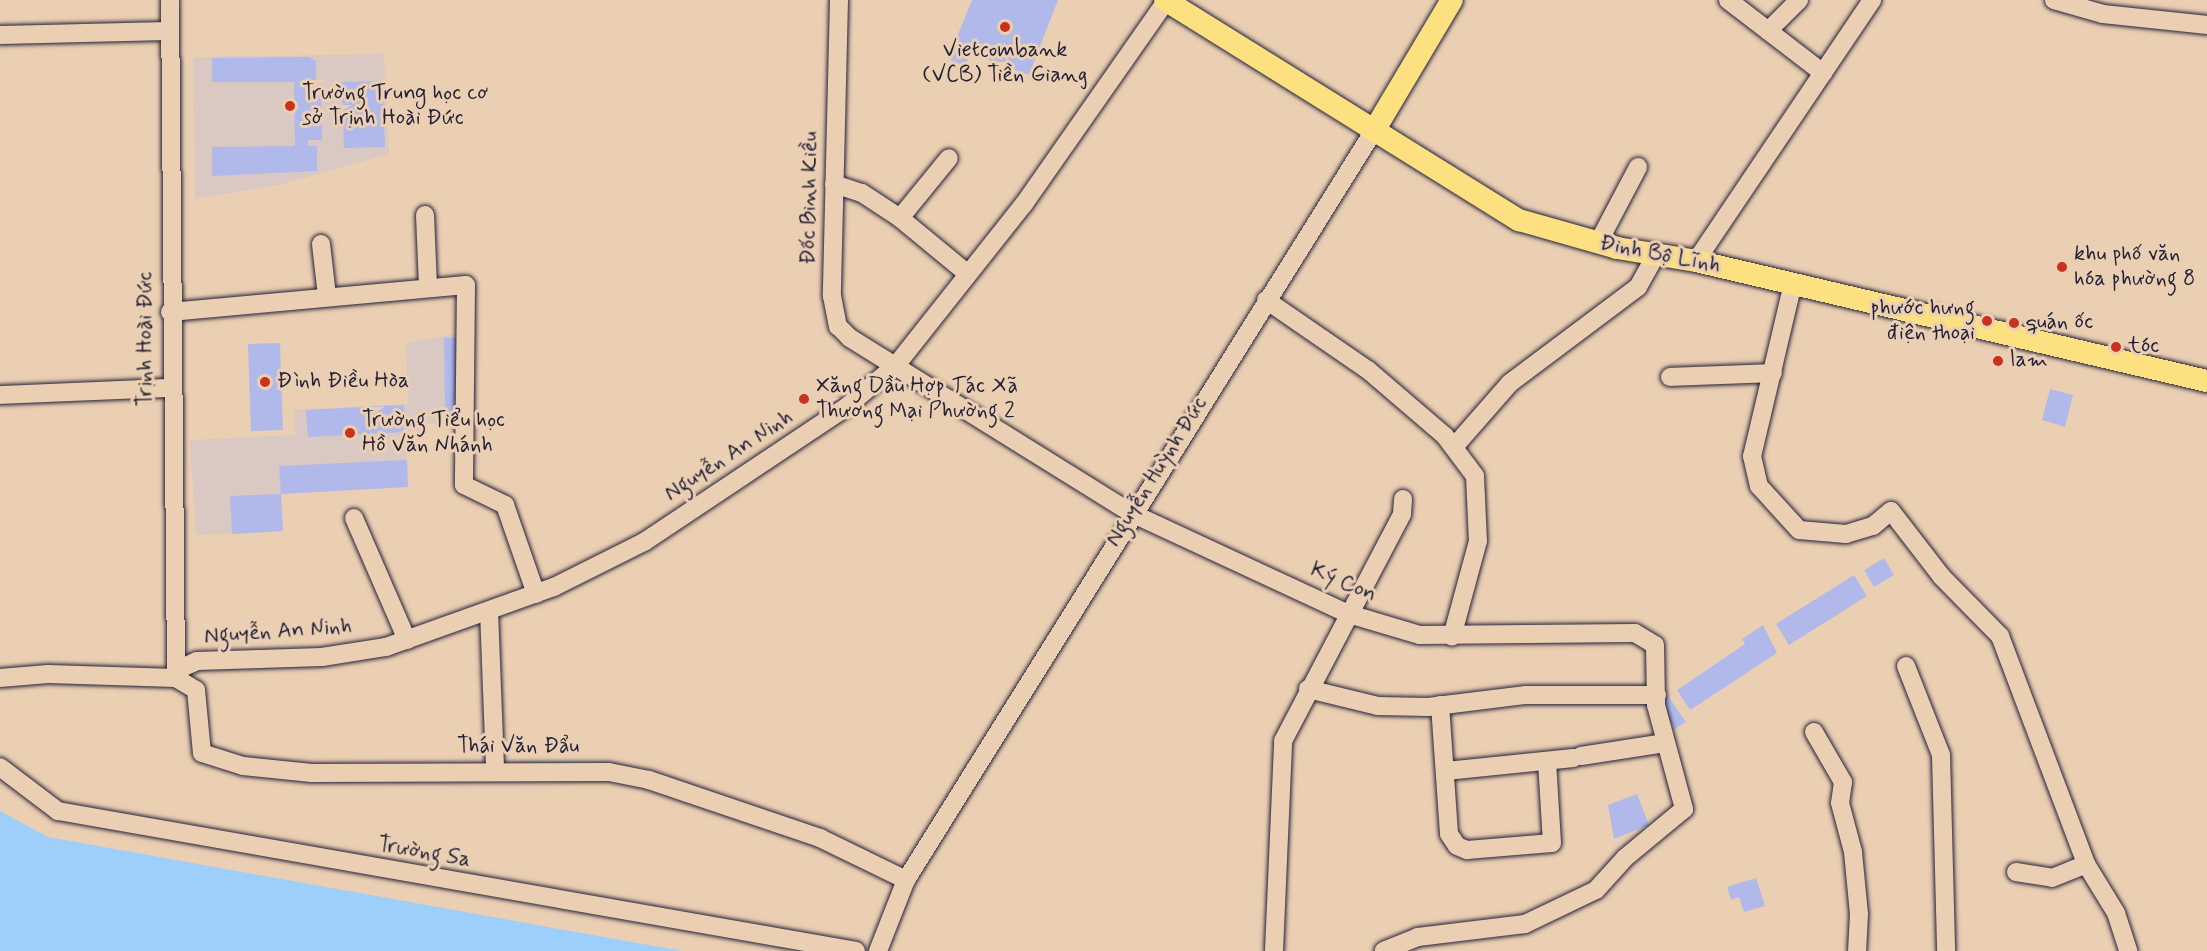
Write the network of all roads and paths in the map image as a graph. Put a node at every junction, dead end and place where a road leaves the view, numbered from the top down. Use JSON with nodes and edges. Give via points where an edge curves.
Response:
{"nodes":[{"id":1,"x":170,"y":0,"type":"edge"},
{"id":2,"x":839,"y":0,"type":"edge"},
{"id":3,"x":1166,"y":0,"type":"edge"},
{"id":4,"x":1452,"y":0,"type":"edge"},
{"id":5,"x":1728,"y":0,"type":"edge"},
{"id":6,"x":1799,"y":0,"type":"edge"},
{"id":7,"x":1872,"y":0,"type":"edge"},
{"id":8,"x":2054,"y":0,"type":"edge"},
{"id":9,"x":2207,"y":25,"type":"edge"},
{"id":10,"x":169,"y":31,"type":"junction"},
{"id":11,"x":1768,"y":31,"type":"junction"},
{"id":12,"x":0,"y":35,"type":"edge"},
{"id":13,"x":1823,"y":73,"type":"junction"},
{"id":14,"x":1376,"y":129,"type":"junction"},
{"id":15,"x":949,"y":158,"type":"dead end"},
{"id":16,"x":1638,"y":167,"type":"dead end"},
{"id":17,"x":834,"y":184,"type":"junction"},
{"id":18,"x":425,"y":215,"type":"dead end"},
{"id":19,"x":900,"y":218,"type":"junction"},
{"id":20,"x":1598,"y":243,"type":"junction"},
{"id":21,"x":321,"y":244,"type":"dead end"},
{"id":22,"x":1656,"y":254,"type":"junction"},
{"id":23,"x":1696,"y":261,"type":"junction"},
{"id":24,"x":968,"y":274,"type":"junction"},
{"id":25,"x":1793,"y":283,"type":"junction"},
{"id":26,"x":428,"y":288,"type":"junction"},
{"id":27,"x":327,"y":296,"type":"junction"},
{"id":28,"x":1266,"y":300,"type":"junction"},
{"id":29,"x":170,"y":312,"type":"junction"},
{"id":30,"x":897,"y":364,"type":"junction"},
{"id":31,"x":1773,"y":373,"type":"junction"},
{"id":32,"x":1670,"y":377,"type":"dead end"},
{"id":33,"x":2207,"y":381,"type":"edge"},
{"id":34,"x":170,"y":388,"type":"junction"},
{"id":35,"x":0,"y":394,"type":"edge"},
{"id":36,"x":1454,"y":447,"type":"junction"},
{"id":37,"x":1403,"y":499,"type":"dead end"},
{"id":38,"x":1131,"y":513,"type":"junction"},
{"id":39,"x":354,"y":518,"type":"dead end"},
{"id":40,"x":536,"y":594,"type":"junction"},
{"id":41,"x":489,"y":611,"type":"junction"},
{"id":42,"x":1349,"y":614,"type":"junction"},
{"id":43,"x":1452,"y":637,"type":"junction"},
{"id":44,"x":407,"y":640,"type":"junction"},
{"id":45,"x":1906,"y":666,"type":"dead end"},
{"id":46,"x":177,"y":674,"type":"junction"},
{"id":47,"x":0,"y":678,"type":"edge"},
{"id":48,"x":1308,"y":689,"type":"junction"},
{"id":49,"x":1657,"y":696,"type":"junction"},
{"id":50,"x":1440,"y":705,"type":"junction"},
{"id":51,"x":1814,"y":732,"type":"dead end"},
{"id":52,"x":1665,"y":743,"type":"junction"},
{"id":53,"x":1547,"y":761,"type":"junction"},
{"id":54,"x":0,"y":767,"type":"edge"},
{"id":55,"x":495,"y":768,"type":"junction"},
{"id":56,"x":1446,"y":771,"type":"junction"},
{"id":57,"x":2086,"y":864,"type":"junction"},
{"id":58,"x":2016,"y":872,"type":"dead end"},
{"id":59,"x":906,"y":880,"type":"junction"},
{"id":60,"x":856,"y":951,"type":"edge"},
{"id":61,"x":878,"y":951,"type":"edge"},
{"id":62,"x":1274,"y":951,"type":"edge"},
{"id":63,"x":1384,"y":951,"type":"edge"},
{"id":64,"x":1857,"y":951,"type":"edge"},
{"id":65,"x":1946,"y":951,"type":"edge"},
{"id":66,"x":2128,"y":951,"type":"edge"}],
"edges":[{"from":1,"to":10,"type":"street","name":"Trịnh Hoài Đức"},
{"from":2,"to":17,"type":"street","name":"Đốc Binh Kiều"},
{"from":3,"to":14,"type":"main road","name":"Đinh Bộ Lĩnh"},
{"from":3,"to":24,"type":"street","name":"Nguyễn An Ninh"},
{"from":4,"to":14,"type":"main road","name":"Nguyễn Huỳnh Đức"},
{"from":5,"to":11,"type":"street"},
{"from":6,"to":11,"type":"street"},
{"from":7,"to":13,"type":"street"},
{"from":8,"to":9,"type":"street","via":[[2103,14]]},
{"from":10,"to":12,"type":"street"},
{"from":10,"to":29,"type":"street","name":"Trịnh Hoài Đức"},
{"from":11,"to":13,"type":"street"},
{"from":13,"to":23,"type":"street"},
{"from":14,"to":20,"type":"main road","name":"Đinh Bộ Lĩnh","via":[[1519,220]]},
{"from":14,"to":28,"type":"street","name":"Nguyễn Huỳnh Đức"},
{"from":15,"to":19,"type":"street"},
{"from":16,"to":20,"type":"street"},
{"from":17,"to":19,"type":"street","via":[[862,193]]},
{"from":17,"to":30,"type":"street","name":"Đốc Binh Kiều","via":[[832,296],[838,326]]},
{"from":18,"to":26,"type":"street"},
{"from":19,"to":24,"type":"street"},
{"from":20,"to":22,"type":"main road","name":"Đinh Bộ Lĩnh"},
{"from":21,"to":27,"type":"street"},
{"from":22,"to":23,"type":"main road","name":"Đinh Bộ Lĩnh"},
{"from":22,"to":36,"type":"street","via":[[1638,287],[1510,383]]},
{"from":23,"to":25,"type":"main road","name":"Đinh Bộ Lĩnh"},
{"from":24,"to":30,"type":"street","name":"Nguyễn An Ninh"},
{"from":25,"to":31,"type":"street"},
{"from":25,"to":33,"type":"main road","name":"Đinh Bộ Lĩnh"},
{"from":26,"to":27,"type":"street"},
{"from":26,"to":40,"type":"street","via":[[466,285],[464,485],[506,505]]},
{"from":27,"to":29,"type":"street"},
{"from":28,"to":36,"type":"street","via":[[1368,370]]},
{"from":28,"to":38,"type":"street","name":"Nguyễn Huỳnh Đức"},
{"from":29,"to":34,"type":"street","name":"Trịnh Hoài Đức"},
{"from":30,"to":38,"type":"street","name":"Ký Con"},
{"from":30,"to":40,"type":"street","name":"Nguyễn An Ninh","via":[[845,408],[644,542]]},
{"from":31,"to":32,"type":"street"},
{"from":31,"to":57,"type":"street","via":[[1752,456],[1759,486],[1799,530],[1846,534],[1873,526],[1891,511],[1942,577],[2000,636]]},
{"from":34,"to":35,"type":"street"},
{"from":34,"to":46,"type":"street","name":"Trịnh Hoài Đức"},
{"from":36,"to":43,"type":"street","via":[[1475,476],[1479,492],[1478,541]]},
{"from":37,"to":42,"type":"street","via":[[1402,514]]},
{"from":38,"to":42,"type":"street","name":"Ký Con"},
{"from":38,"to":59,"type":"street","name":"Nguyễn Huỳnh Đức"},
{"from":39,"to":44,"type":"street"},
{"from":40,"to":41,"type":"street","name":"Nguyễn An Ninh"},
{"from":41,"to":44,"type":"street","name":"Nguyễn An Ninh"},
{"from":41,"to":55,"type":"street"},
{"from":42,"to":43,"type":"street","name":"Ký Con","via":[[1396,630]]},
{"from":42,"to":48,"type":"street"},
{"from":43,"to":49,"type":"street","name":"Ký Con","via":[[1647,636],[1656,645]]},
{"from":44,"to":46,"type":"street","name":"Nguyễn An Ninh","via":[[322,657],[197,661]]},
{"from":45,"to":65,"type":"street","via":[[1941,755]]},
{"from":46,"to":47,"type":"street","name":"Nguyễn An Ninh"},
{"from":46,"to":55,"type":"street","name":"Thái Văn Đẩu","via":[[196,690],[199,741],[210,759],[312,773]]},
{"from":48,"to":50,"type":"street","via":[[1378,706]]},
{"from":48,"to":62,"type":"street","via":[[1283,741]]},
{"from":49,"to":50,"type":"street","via":[[1526,695]]},
{"from":49,"to":52,"type":"street","name":"Ký Con"},
{"from":50,"to":56,"type":"street"},
{"from":51,"to":64,"type":"street","via":[[1843,782],[1840,803],[1852,845],[1859,914]]},
{"from":52,"to":53,"type":"street"},
{"from":52,"to":63,"type":"street","name":"Ký Con","via":[[1684,809],[1625,858],[1596,890],[1526,924],[1418,937]]},
{"from":53,"to":56,"type":"street"},
{"from":53,"to":56,"type":"street","via":[[1556,838],[1543,845],[1467,850],[1457,846],[1449,834]]},
{"from":54,"to":60,"type":"street","name":"Trường Sa","via":[[58,811]]},
{"from":55,"to":59,"type":"street","name":"Thái Văn Đẩu","via":[[609,772],[650,780],[820,838]]},
{"from":57,"to":58,"type":"street","via":[[2052,878]]},
{"from":57,"to":66,"type":"street","via":[[2116,913]]},
{"from":59,"to":61,"type":"street","name":"Nguyễn Huỳnh Đức"}]}
